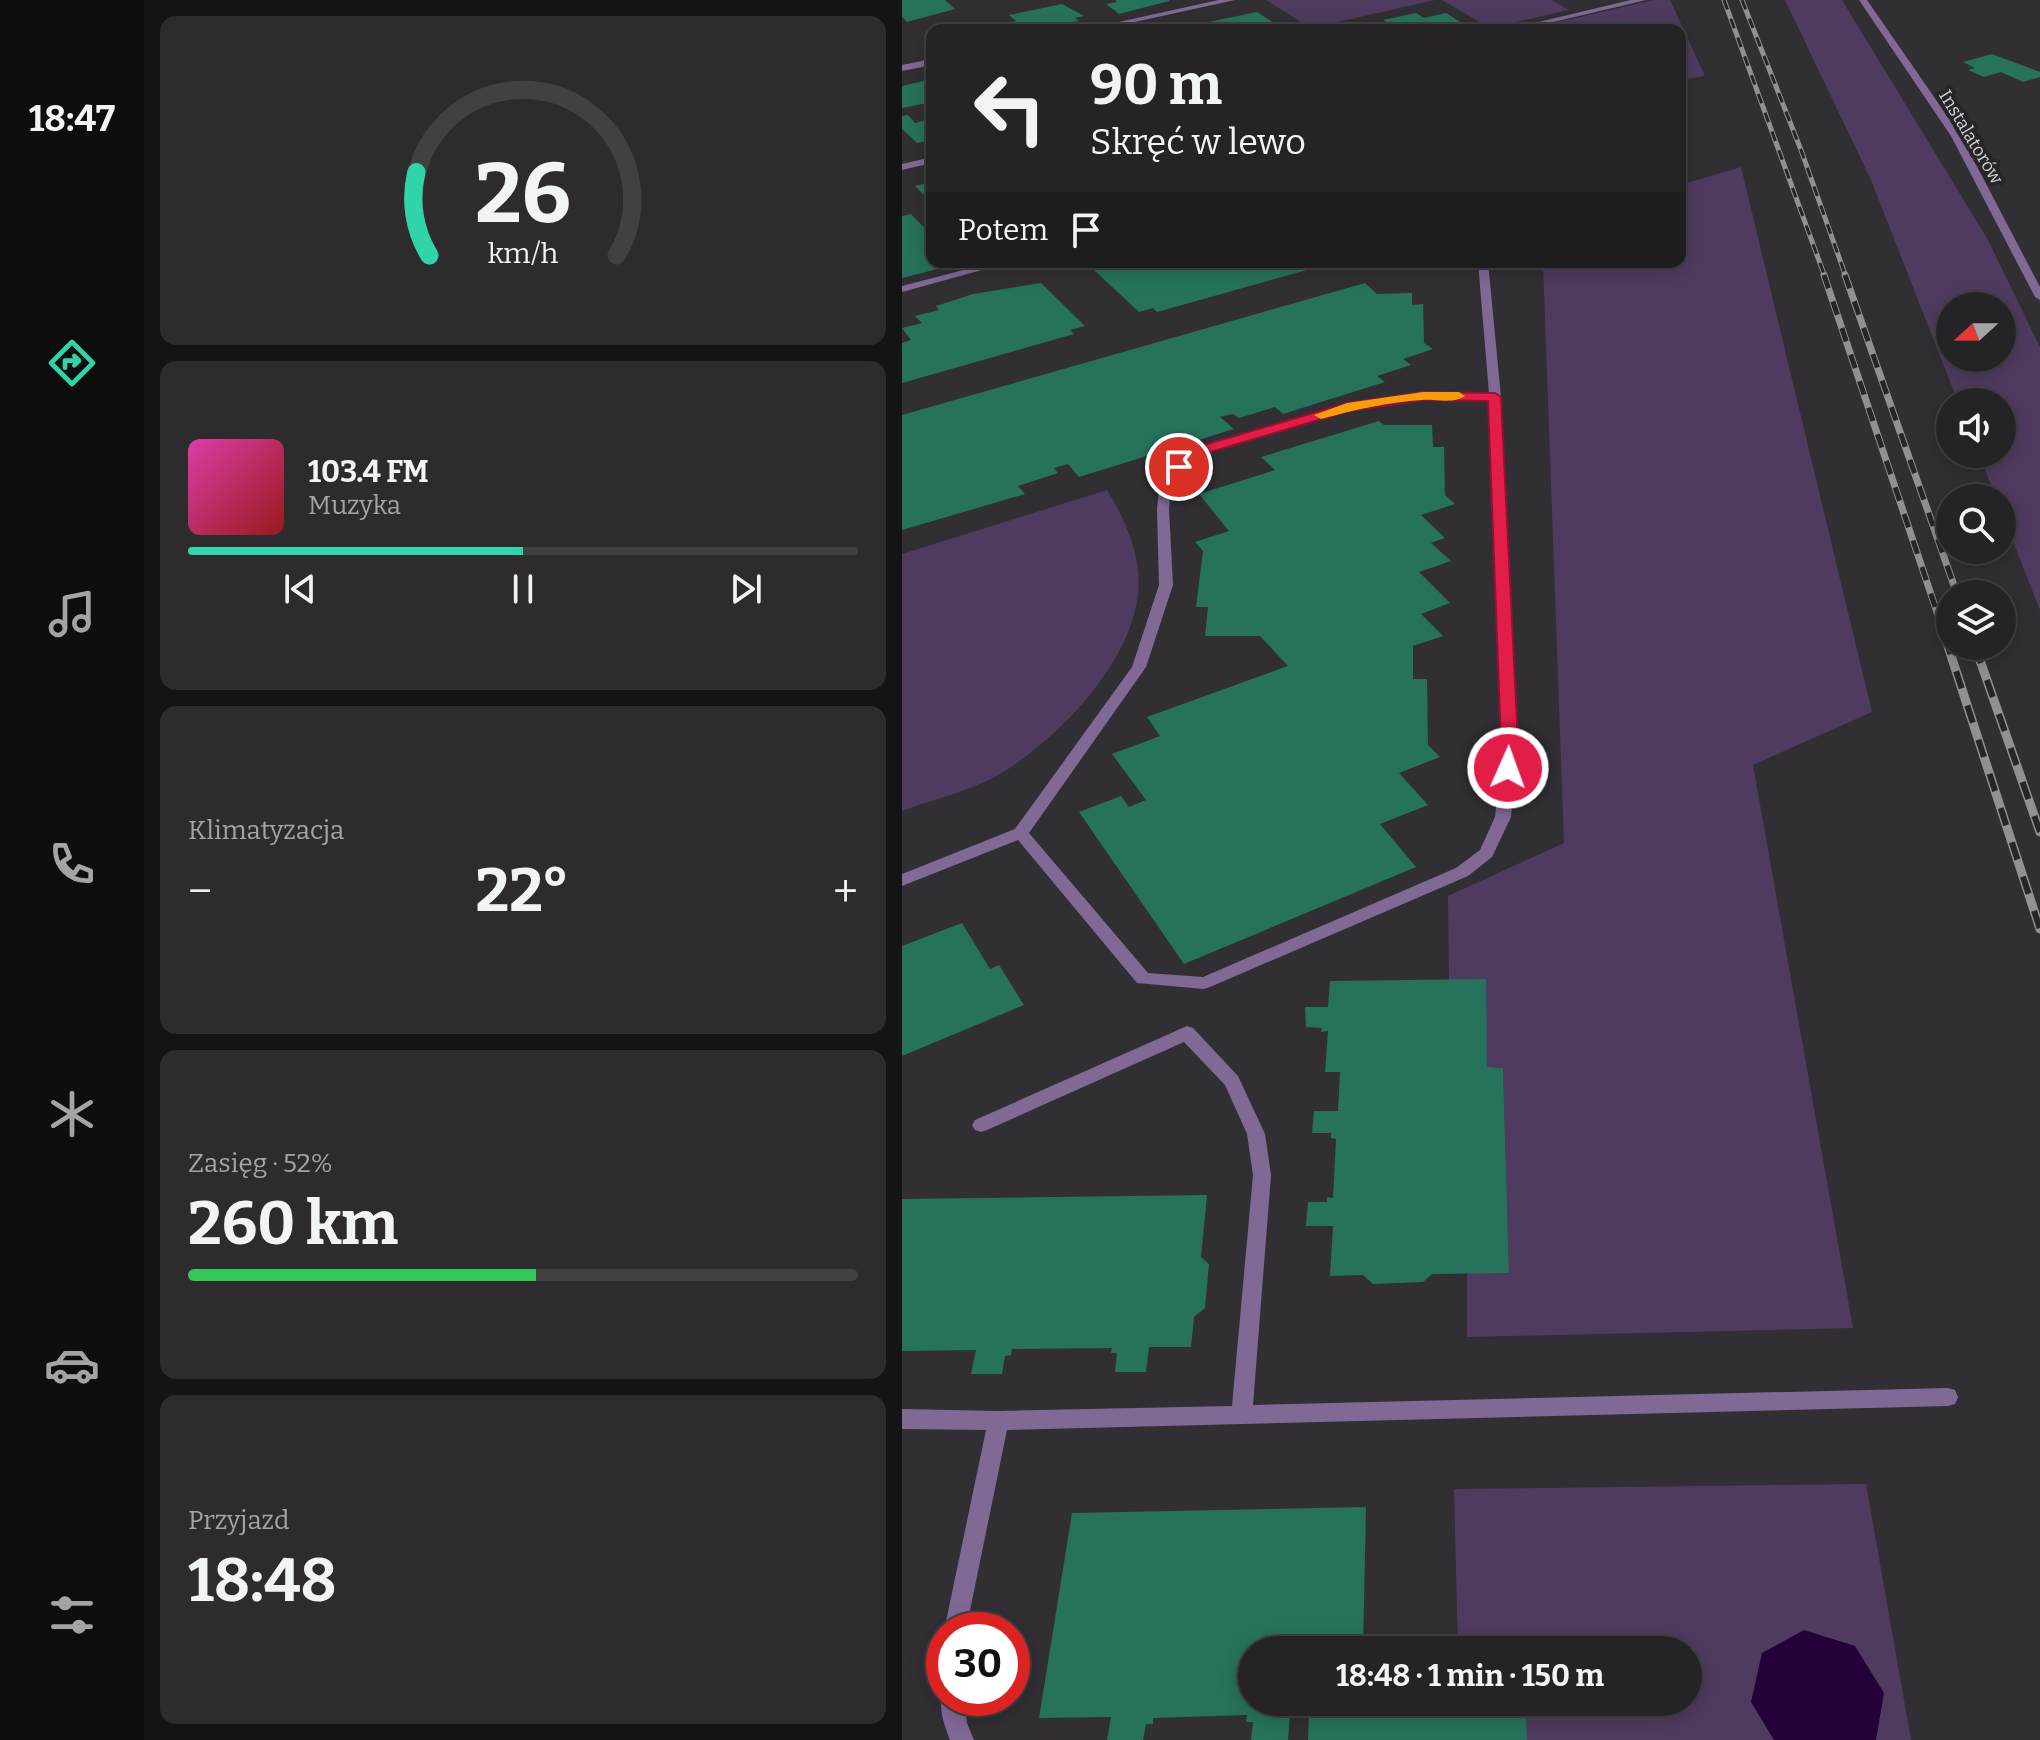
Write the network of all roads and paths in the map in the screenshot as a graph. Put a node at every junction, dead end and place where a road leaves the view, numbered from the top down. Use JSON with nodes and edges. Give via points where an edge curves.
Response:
{"nodes":[{"id":1,"x":1231,"y":0,"type":"edge"},
{"id":2,"x":1642,"y":0,"type":"edge"},
{"id":3,"x":1863,"y":0,"type":"edge"},
{"id":4,"x":1115,"y":24,"type":"edge"},
{"id":5,"x":1536,"y":24,"type":"edge"},
{"id":6,"x":926,"y":63,"type":"edge"},
{"id":7,"x":902,"y":68,"type":"edge"},
{"id":8,"x":926,"y":161,"type":"edge"},
{"id":9,"x":902,"y":167,"type":"edge"},
{"id":10,"x":983,"y":268,"type":"edge"},
{"id":11,"x":1484,"y":268,"type":"edge"},
{"id":12,"x":902,"y":289,"type":"edge"},
{"id":13,"x":2040,"y":297,"type":"edge"},
{"id":14,"x":1495,"y":397,"type":"junction"},
{"id":15,"x":1021,"y":833,"type":"junction"},
{"id":16,"x":902,"y":880,"type":"edge"},
{"id":17,"x":981,"y":1125,"type":"dead end"},
{"id":18,"x":1948,"y":1397,"type":"dead end"},
{"id":19,"x":1242,"y":1415,"type":"junction"},
{"id":20,"x":902,"y":1419,"type":"edge"},
{"id":21,"x":998,"y":1421,"type":"junction"},
{"id":22,"x":959,"y":1612,"type":"edge"},
{"id":23,"x":954,"y":1716,"type":"edge"},
{"id":24,"x":962,"y":1740,"type":"edge"}],
"edges":[{"from":1,"to":4,"type":"street"},
{"from":2,"to":5,"type":"street"},
{"from":3,"to":13,"type":"street","name":"Instalatorów","via":[[1956,136]]},
{"from":6,"to":7,"type":"street"},
{"from":8,"to":9,"type":"street"},
{"from":10,"to":12,"type":"street"},
{"from":11,"to":14,"type":"street"},
{"from":14,"to":15,"type":"street","via":[[1423,396],[1347,407],[1192,453],[1166,480],[1166,585],[1139,667]]},
{"from":14,"to":15,"type":"street","via":[[1510,743],[1503,817],[1486,853],[1462,872],[1204,983],[1143,979]]},
{"from":15,"to":16,"type":"street"},
{"from":17,"to":19,"type":"street","via":[[1187,1033],[1232,1081],[1256,1134],[1262,1175]]},
{"from":18,"to":19,"type":"street"},
{"from":19,"to":21,"type":"street"},
{"from":20,"to":21,"type":"street"},
{"from":21,"to":22,"type":"street"},
{"from":23,"to":24,"type":"street"}]}
